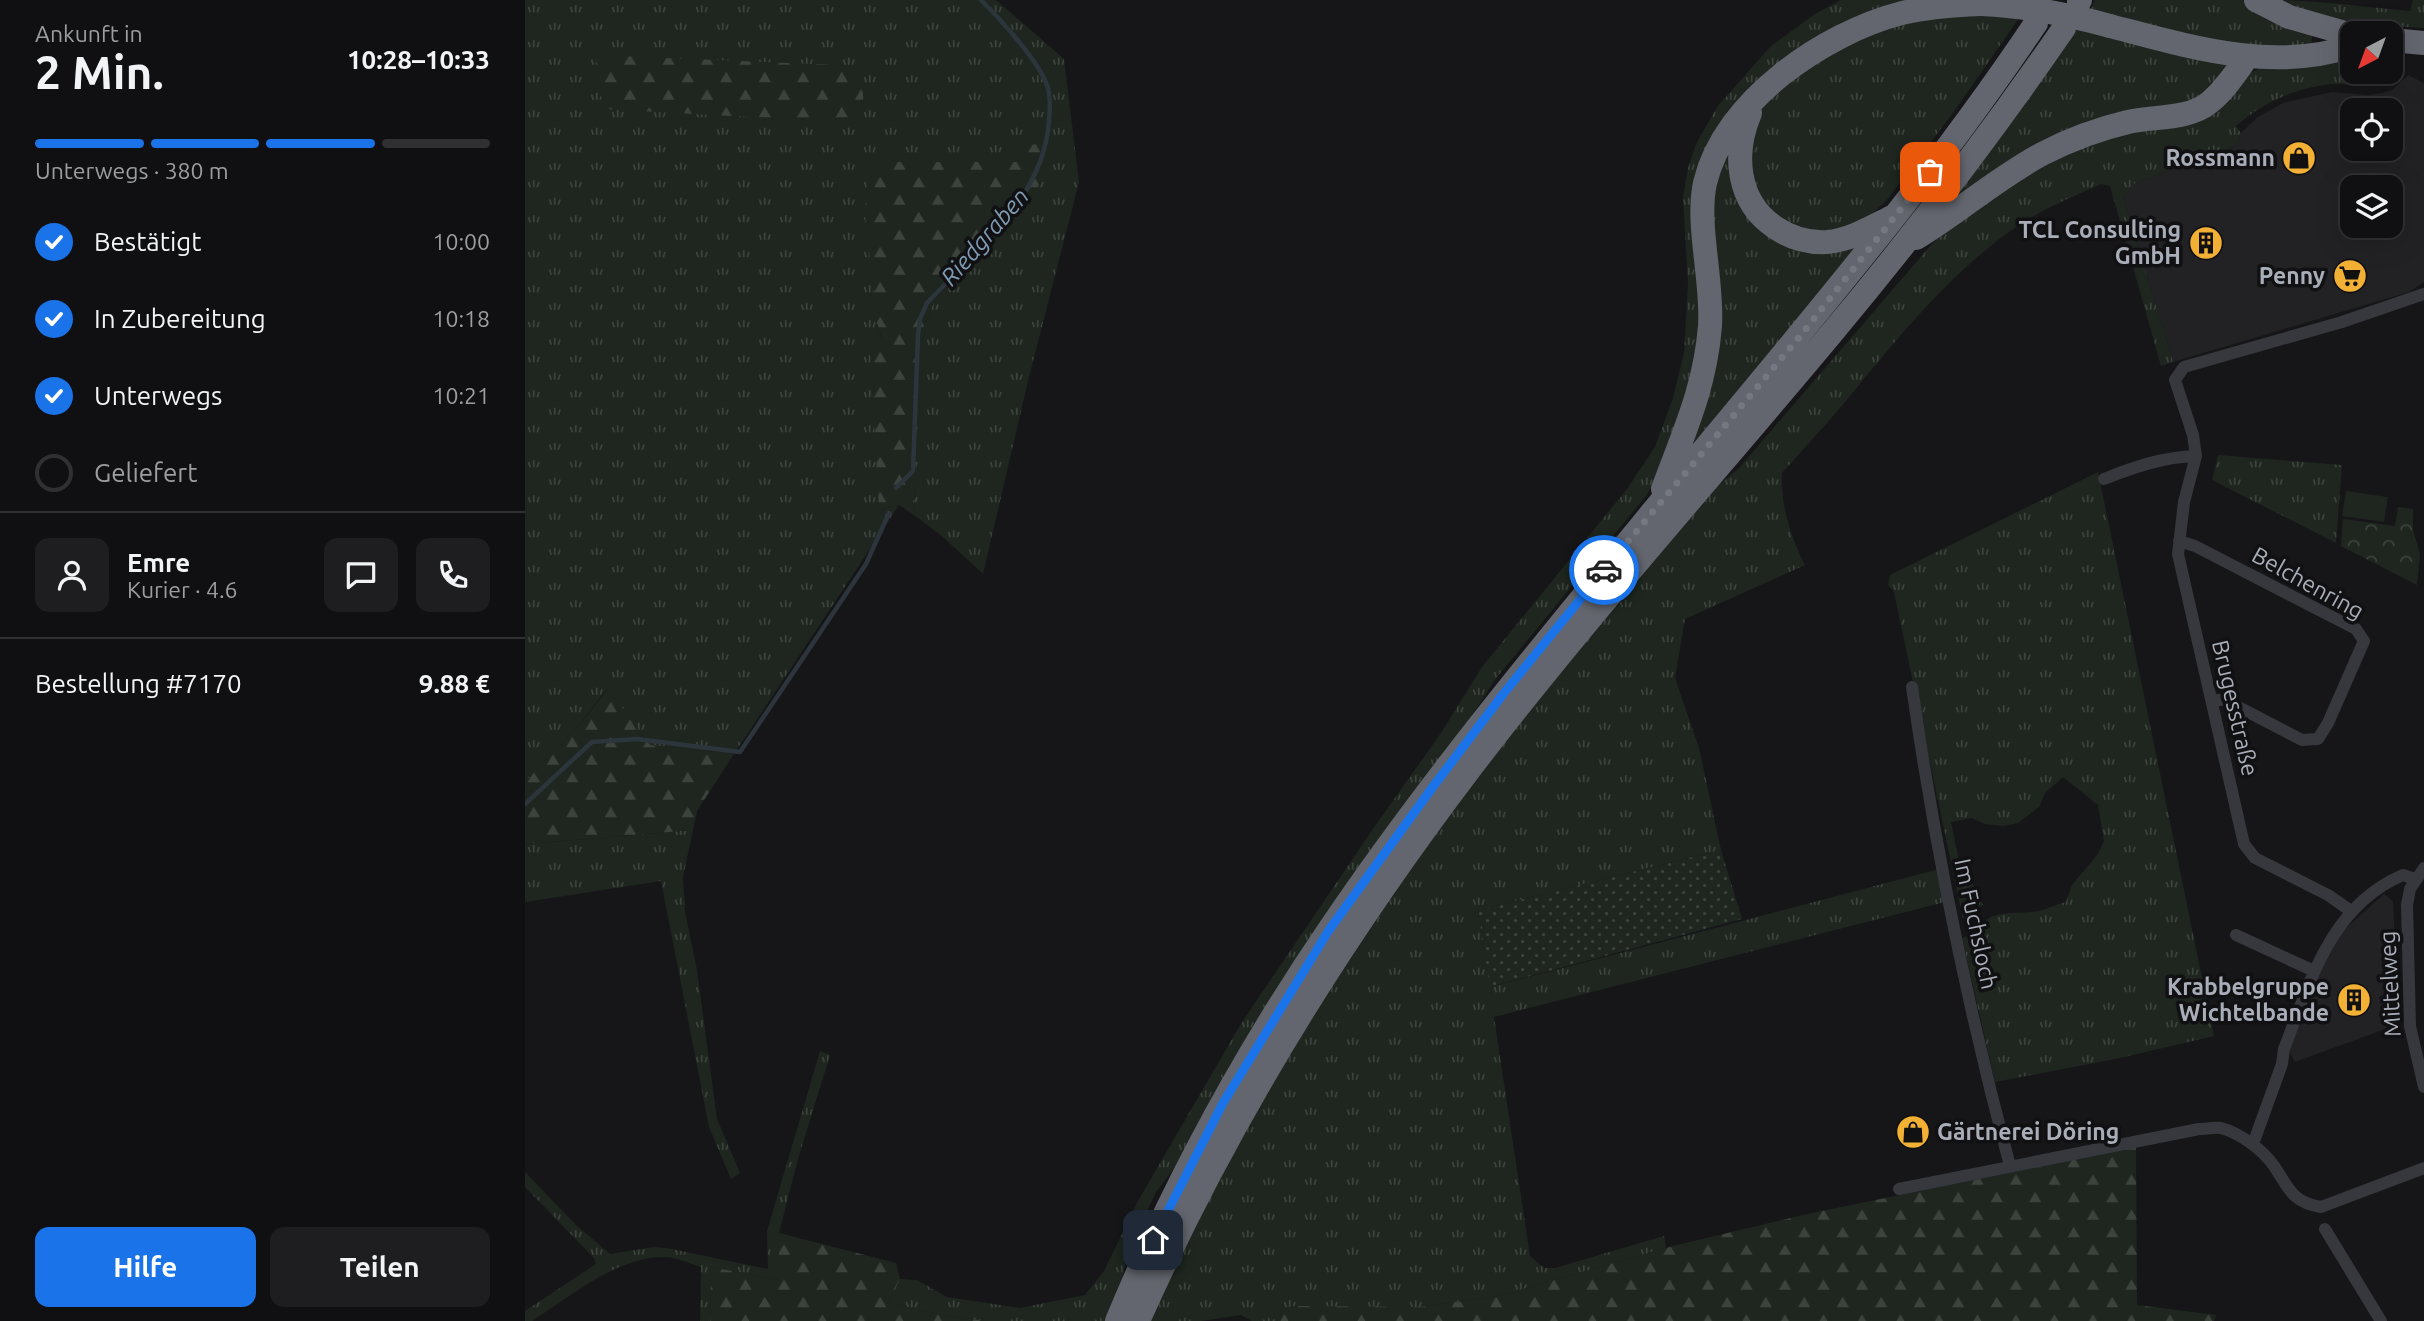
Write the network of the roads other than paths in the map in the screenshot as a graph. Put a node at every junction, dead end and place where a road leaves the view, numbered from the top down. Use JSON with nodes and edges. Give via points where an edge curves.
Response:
{"nodes":[{"id":1,"x":2256,"y":0,"type":"edge"},
{"id":2,"x":2036,"y":23,"type":"dead end"},
{"id":3,"x":2064,"y":28,"type":"dead end"},
{"id":4,"x":2340,"y":32,"type":"edge"},
{"id":5,"x":2403,"y":41,"type":"edge"},
{"id":6,"x":2424,"y":43,"type":"edge"},
{"id":7,"x":2340,"y":48,"type":"edge"},
{"id":8,"x":2248,"y":57,"type":"junction"},
{"id":9,"x":1755,"y":101,"type":"junction"},
{"id":10,"x":1899,"y":213,"type":"junction"},
{"id":11,"x":1904,"y":245,"type":"junction"},
{"id":12,"x":2424,"y":294,"type":"edge"},
{"id":13,"x":2196,"y":456,"type":"junction"},
{"id":14,"x":2104,"y":479,"type":"dead end"},
{"id":15,"x":1657,"y":506,"type":"junction"},
{"id":16,"x":2179,"y":541,"type":"junction"},
{"id":17,"x":1912,"y":687,"type":"dead end"},
{"id":18,"x":2213,"y":700,"type":"junction"},
{"id":19,"x":2424,"y":868,"type":"edge"},
{"id":20,"x":2415,"y":879,"type":"junction"},
{"id":21,"x":2351,"y":911,"type":"junction"},
{"id":22,"x":2236,"y":935,"type":"dead end"},
{"id":23,"x":2314,"y":971,"type":"junction"},
{"id":24,"x":2424,"y":1087,"type":"edge"},
{"id":25,"x":2253,"y":1144,"type":"junction"},
{"id":26,"x":2010,"y":1166,"type":"junction"},
{"id":27,"x":2424,"y":1168,"type":"edge"},
{"id":28,"x":1899,"y":1189,"type":"dead end"},
{"id":29,"x":2325,"y":1229,"type":"dead end"},
{"id":30,"x":1117,"y":1321,"type":"edge"},
{"id":31,"x":1138,"y":1321,"type":"edge"},
{"id":32,"x":2381,"y":1321,"type":"edge"}],
"edges":[{"from":1,"to":4,"type":"highway","via":[[2289,17]]},
{"from":2,"to":10,"type":"highway"},
{"from":3,"to":11,"type":"highway"},
{"from":5,"to":6,"type":"highway"},
{"from":7,"to":8,"type":"highway"},
{"from":8,"to":9,"type":"highway","bridge":true,"via":[[2186,46],[2064,13],[1981,4],[1935,7],[1901,13],[1836,39],[1805,58]]},
{"from":8,"to":11,"type":"highway","via":[[2211,102],[2196,111],[2127,122],[2062,145],[2003,177]]},
{"from":9,"to":10,"type":"highway","via":[[1740,142],[1739,162],[1749,201],[1766,221],[1787,235],[1825,242],[1853,235]]},
{"from":9,"to":15,"type":"highway","via":[[1726,132],[1705,186],[1710,326],[1702,386]]},
{"from":10,"to":15,"type":"highway"},
{"from":11,"to":31,"type":"highway","via":[[1481,754],[1371,905],[1219,1154]]},
{"from":12,"to":13,"type":"street","name":"Brugesstraße","via":[[2184,367],[2175,380]]},
{"from":13,"to":14,"type":"street","via":[[2141,464]]},
{"from":13,"to":16,"type":"street","name":"Brugesstraße"},
{"from":15,"to":30,"type":"highway","via":[[1496,704],[1329,930],[1223,1103],[1142,1260]]},
{"from":16,"to":18,"type":"street","name":"Brugesstraße","via":[[2178,554]]},
{"from":16,"to":18,"type":"street","name":"Belchenring","via":[[2356,629],[2364,641],[2318,739],[2302,740],[2225,700]]},
{"from":17,"to":26,"type":"street","name":"Im Fuchsloch","via":[[1951,907]]},
{"from":18,"to":21,"type":"street","name":"Brugesstraße","via":[[2244,844],[2255,858]]},
{"from":19,"to":20,"type":"street"},
{"from":20,"to":21,"type":"street","via":[[2403,875],[2386,882]]},
{"from":20,"to":24,"type":"street","name":"Mittelweg","via":[[2407,905],[2409,1005]]},
{"from":21,"to":23,"type":"street"},
{"from":22,"to":23,"type":"street"},
{"from":23,"to":25,"type":"street"},
{"from":25,"to":26,"type":"street","via":[[2220,1128],[2199,1129]]},
{"from":25,"to":27,"type":"street","via":[[2273,1164],[2293,1196],[2321,1207]]},
{"from":26,"to":28,"type":"street"},
{"from":29,"to":32,"type":"street"}]}
